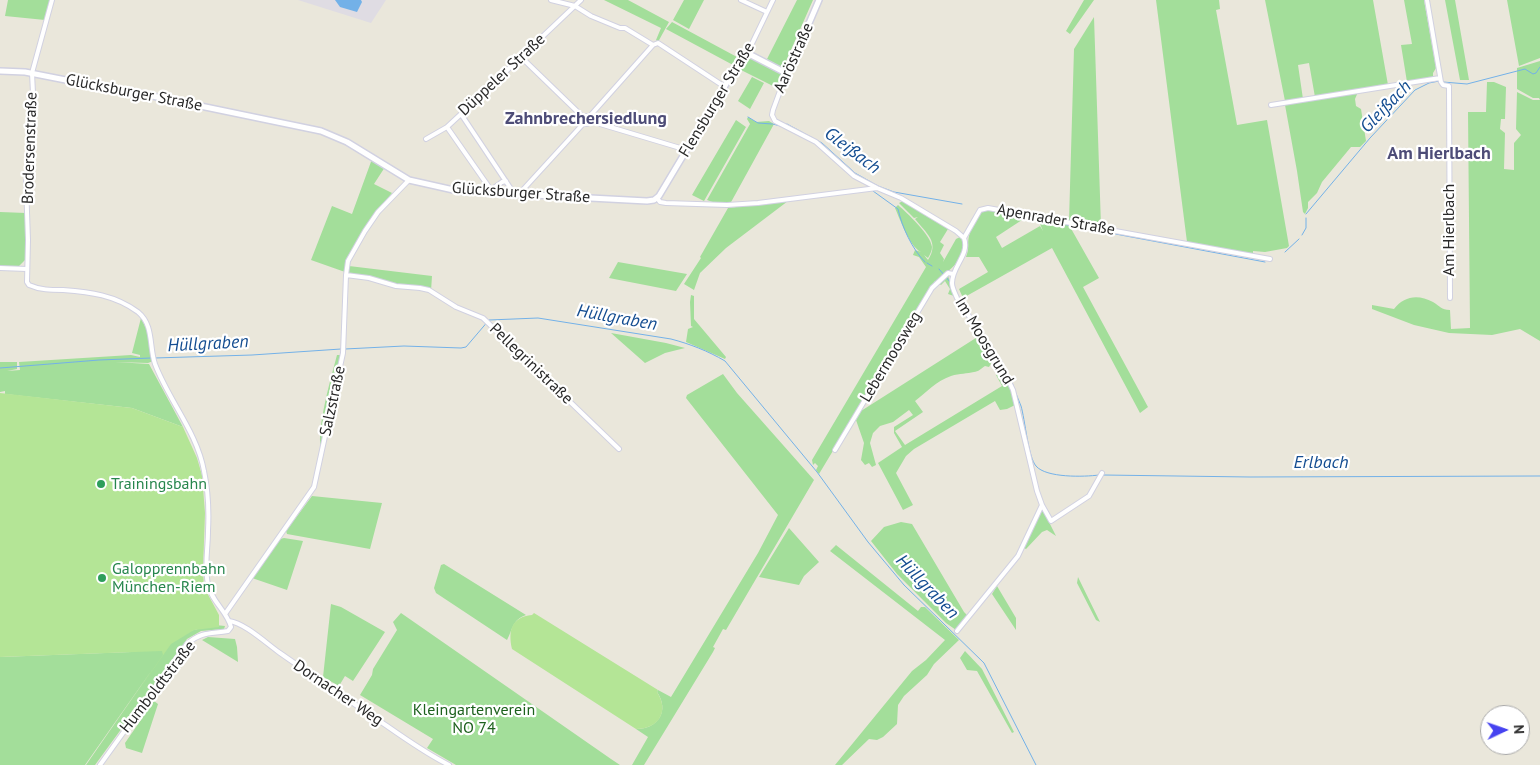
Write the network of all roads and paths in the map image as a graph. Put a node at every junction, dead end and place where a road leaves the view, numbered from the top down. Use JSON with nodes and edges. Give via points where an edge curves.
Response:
{"nodes":[{"id":1,"x":52,"y":0,"type":"edge"},
{"id":2,"x":551,"y":0,"type":"edge"},
{"id":3,"x":581,"y":0,"type":"edge"},
{"id":4,"x":741,"y":0,"type":"edge"},
{"id":5,"x":773,"y":0,"type":"edge"},
{"id":6,"x":819,"y":0,"type":"edge"},
{"id":7,"x":1427,"y":0,"type":"edge"},
{"id":8,"x":575,"y":6,"type":"junction"},
{"id":9,"x":767,"y":12,"type":"junction"},
{"id":10,"x":653,"y":45,"type":"junction"},
{"id":11,"x":747,"y":54,"type":"junction"},
{"id":12,"x":521,"y":57,"type":"junction"},
{"id":13,"x":0,"y":71,"type":"edge"},
{"id":14,"x":787,"y":72,"type":"junction"},
{"id":15,"x":32,"y":73,"type":"junction"},
{"id":16,"x":1441,"y":80,"type":"junction"},
{"id":17,"x":725,"y":87,"type":"junction"},
{"id":18,"x":1271,"y":105,"type":"dead end"},
{"id":19,"x":461,"y":114,"type":"junction"},
{"id":20,"x":583,"y":117,"type":"junction"},
{"id":21,"x":589,"y":119,"type":"junction"},
{"id":22,"x":584,"y":124,"type":"junction"},
{"id":23,"x":447,"y":127,"type":"junction"},
{"id":24,"x":426,"y":139,"type":"dead end"},
{"id":25,"x":687,"y":150,"type":"junction"},
{"id":26,"x":409,"y":180,"type":"junction"},
{"id":27,"x":506,"y":182,"type":"junction"},
{"id":28,"x":877,"y":188,"type":"junction"},
{"id":29,"x":491,"y":192,"type":"junction"},
{"id":30,"x":516,"y":195,"type":"junction"},
{"id":31,"x":657,"y":198,"type":"junction"},
{"id":32,"x":964,"y":238,"type":"junction"},
{"id":33,"x":1270,"y":259,"type":"dead end"},
{"id":34,"x":0,"y":268,"type":"edge"},
{"id":35,"x":27,"y":269,"type":"junction"},
{"id":36,"x":953,"y":274,"type":"junction"},
{"id":37,"x":346,"y":275,"type":"junction"},
{"id":38,"x":1450,"y":298,"type":"dead end"},
{"id":39,"x":619,"y":449,"type":"dead end"},
{"id":40,"x":835,"y":450,"type":"dead end"},
{"id":41,"x":1102,"y":473,"type":"dead end"},
{"id":42,"x":1042,"y":505,"type":"junction"},
{"id":43,"x":225,"y":614,"type":"junction"},
{"id":44,"x":229,"y":621,"type":"junction"},
{"id":45,"x":956,"y":632,"type":"dead end"},
{"id":46,"x":100,"y":765,"type":"edge"},
{"id":47,"x":449,"y":765,"type":"edge"}],
"edges":[{"from":1,"to":15,"type":"street","name":"Brodersenstraße"},
{"from":2,"to":8,"type":"street"},
{"from":3,"to":8,"type":"street","name":"Düppeler Straße"},
{"from":4,"to":9,"type":"street"},
{"from":5,"to":9,"type":"street","name":"Flensburger Straße"},
{"from":6,"to":14,"type":"street","name":"Aaröstraße"},
{"from":7,"to":16,"type":"street"},
{"from":8,"to":10,"type":"street","via":[[591,16],[625,28]]},
{"from":8,"to":12,"type":"street","name":"Düppeler Straße"},
{"from":9,"to":11,"type":"street","name":"Flensburger Straße"},
{"from":10,"to":17,"type":"street","via":[[658,43],[669,49]]},
{"from":10,"to":21,"type":"street"},
{"from":11,"to":14,"type":"street"},
{"from":11,"to":17,"type":"street","name":"Flensburger Straße"},
{"from":12,"to":19,"type":"street","name":"Düppeler Straße"},
{"from":12,"to":20,"type":"street"},
{"from":13,"to":15,"type":"street","name":"Glücksburger Straße"},
{"from":14,"to":28,"type":"street","name":"Aaröstraße","via":[[773,107],[775,121],[816,142],[850,172]]},
{"from":15,"to":26,"type":"street","name":"Glücksburger Straße","via":[[321,132],[347,142]]},
{"from":15,"to":35,"type":"street","name":"Brodersenstraße","via":[[26,183]]},
{"from":16,"to":18,"type":"street"},
{"from":16,"to":38,"type":"street","name":"Am Hierlbach","via":[[1443,85],[1449,86]]},
{"from":17,"to":25,"type":"street","name":"Flensburger Straße"},
{"from":19,"to":23,"type":"street","name":"Düppeler Straße"},
{"from":19,"to":27,"type":"street"},
{"from":20,"to":21,"type":"street"},
{"from":20,"to":22,"type":"street"},
{"from":21,"to":22,"type":"street"},
{"from":21,"to":25,"type":"street"},
{"from":22,"to":30,"type":"street"},
{"from":23,"to":24,"type":"street","name":"Düppeler Straße"},
{"from":23,"to":29,"type":"street"},
{"from":25,"to":31,"type":"street","name":"Flensburger Straße"},
{"from":26,"to":29,"type":"street","name":"Glücksburger Straße","via":[[458,191]]},
{"from":26,"to":37,"type":"street","name":"Salzstraße","via":[[378,212],[365,231],[348,261]]},
{"from":27,"to":29,"type":"street"},
{"from":27,"to":30,"type":"street"},
{"from":28,"to":31,"type":"street","name":"Glücksburger Straße","via":[[727,206],[666,203]]},
{"from":28,"to":32,"type":"street","via":[[901,198]]},
{"from":29,"to":30,"type":"street","name":"Glücksburger Straße"},
{"from":30,"to":31,"type":"street","name":"Glücksburger Straße","via":[[647,201]]},
{"from":32,"to":33,"type":"street","name":"Apenrader Straße","via":[[980,210],[988,208]]},
{"from":32,"to":36,"type":"street","name":"Im Moosgrund","via":[[965,251]]},
{"from":34,"to":35,"type":"street"},
{"from":35,"to":43,"type":"street","via":[[29,285],[103,294],[134,310],[148,326],[154,361],[182,414],[205,472],[207,581],[213,600]]},
{"from":36,"to":40,"type":"street","name":"Lebermoosweg","via":[[944,275],[932,288]]},
{"from":36,"to":42,"type":"street","name":"Im Moosgrund","via":[[952,288],[956,298],[1000,362],[1013,390]]},
{"from":37,"to":39,"type":"street","name":"Pellegrinistraße","via":[[429,290],[486,320]]},
{"from":37,"to":43,"type":"street","name":"Salzstraße","via":[[343,352],[314,487]]},
{"from":41,"to":42,"type":"street","via":[[1089,496],[1051,521]]},
{"from":42,"to":45,"type":"street","via":[[1018,556]]},
{"from":43,"to":44,"type":"street"},
{"from":44,"to":46,"type":"street","name":"Humboldtstraße","via":[[230,630],[206,633],[187,644]]},
{"from":44,"to":47,"type":"street","name":"Dornacher Weg","via":[[250,630],[423,751]]}]}
